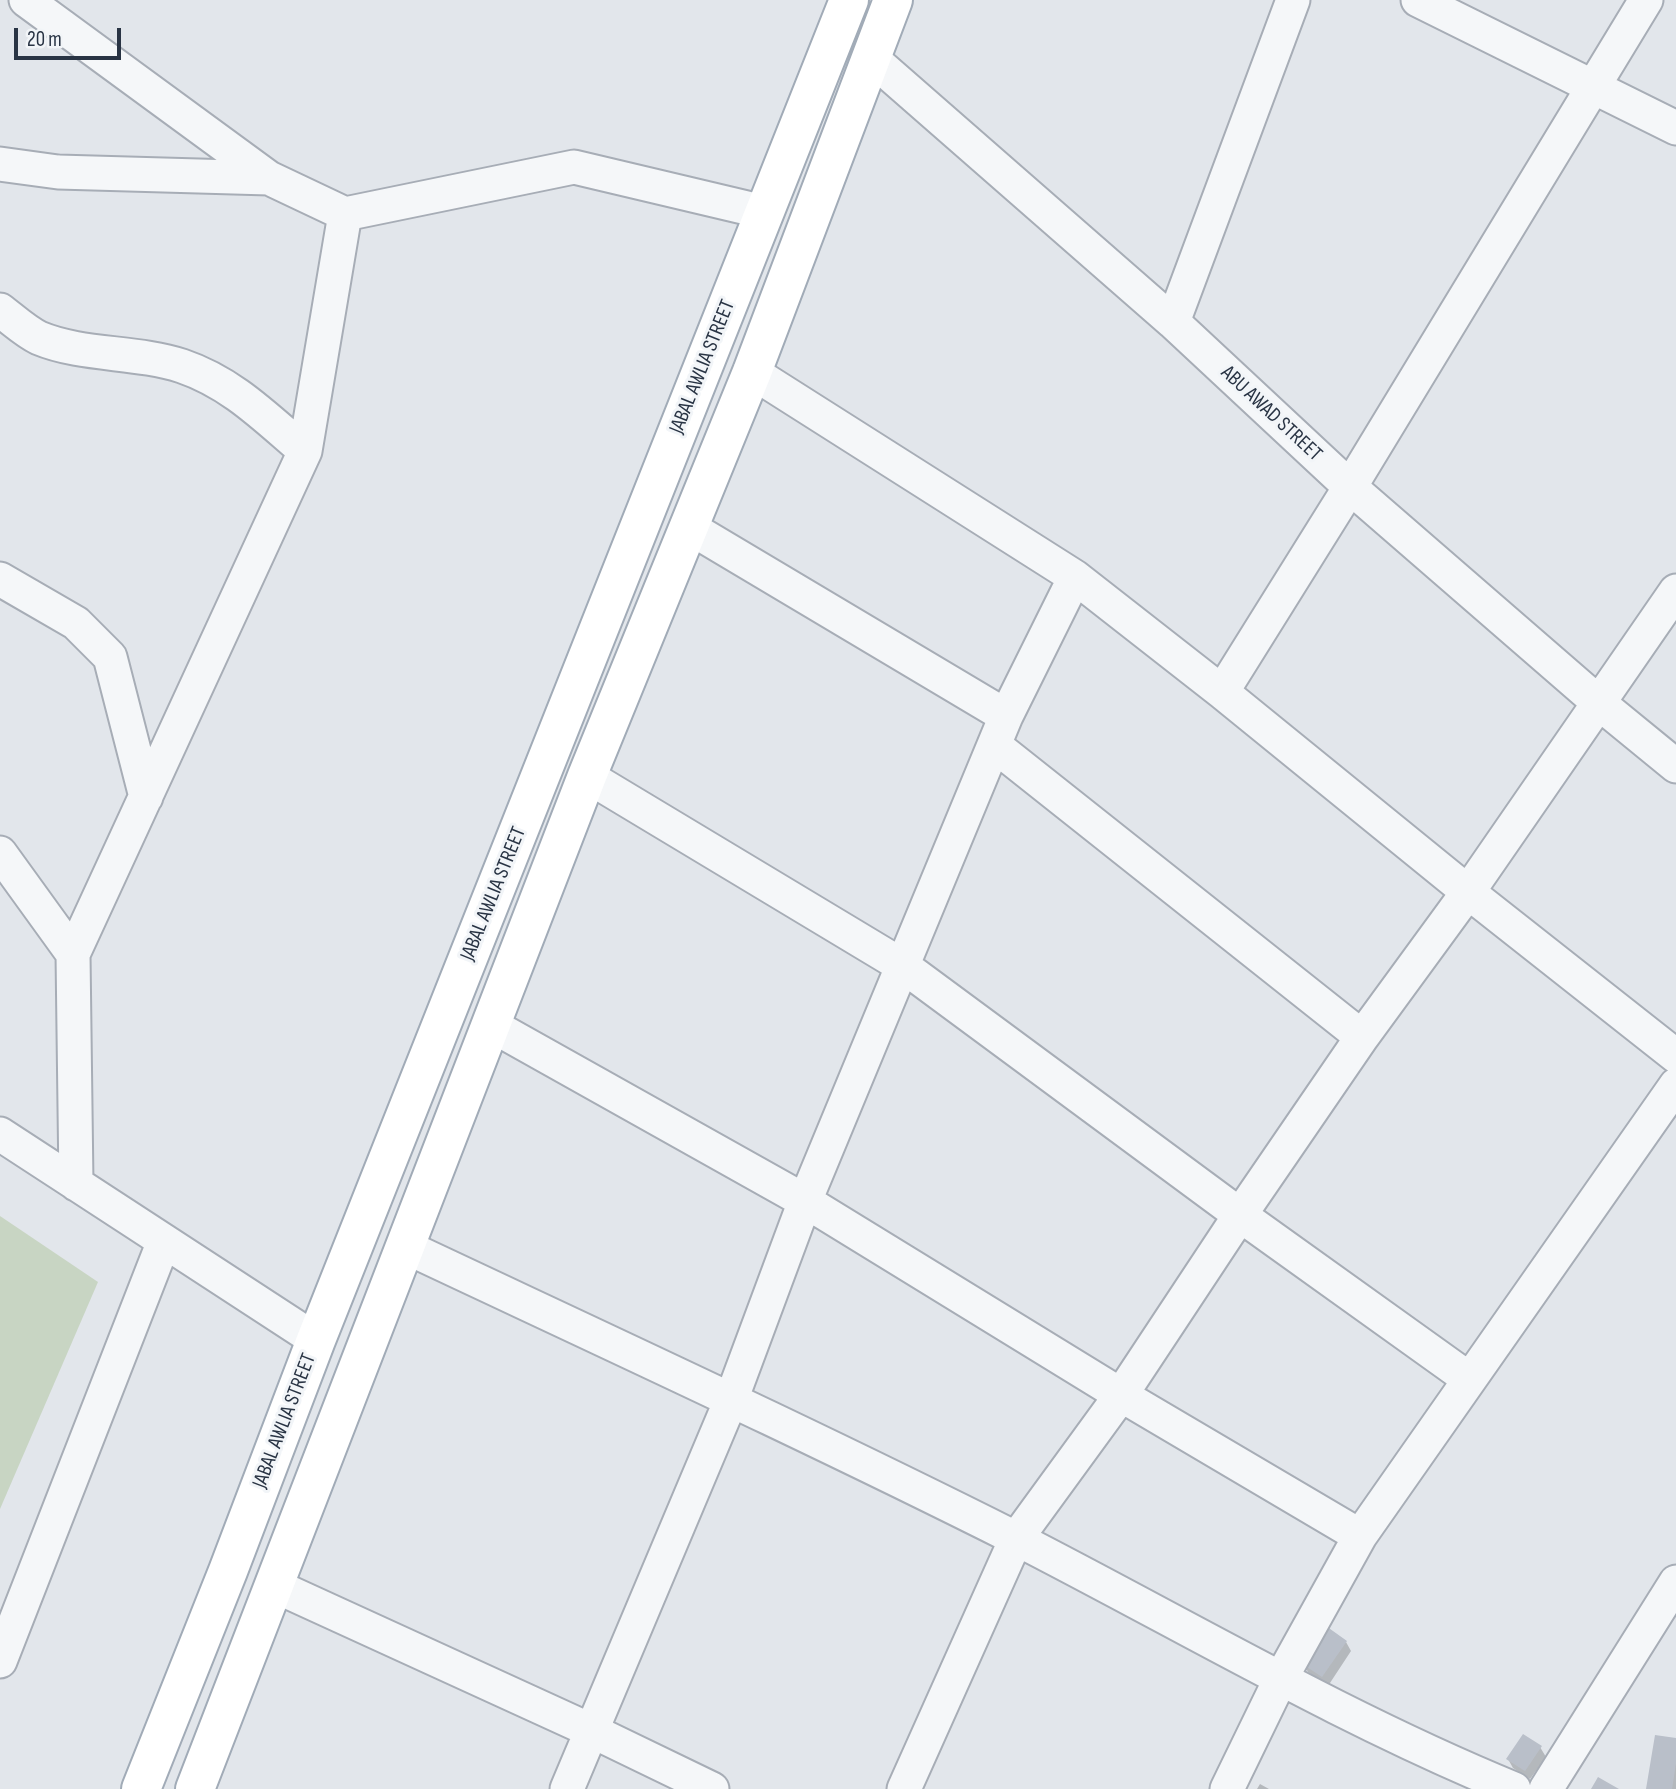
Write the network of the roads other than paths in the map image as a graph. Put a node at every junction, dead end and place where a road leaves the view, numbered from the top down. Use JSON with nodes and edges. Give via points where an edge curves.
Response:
{"nodes":[{"id":1,"x":26,"y":0,"type":"edge"},
{"id":2,"x":849,"y":0,"type":"edge"},
{"id":3,"x":893,"y":0,"type":"edge"},
{"id":4,"x":1293,"y":0,"type":"edge"},
{"id":5,"x":1418,"y":0,"type":"edge"},
{"id":6,"x":1646,"y":0,"type":"edge"},
{"id":7,"x":870,"y":57,"type":"junction"},
{"id":8,"x":1595,"y":87,"type":"junction"},
{"id":9,"x":1676,"y":128,"type":"edge"},
{"id":10,"x":0,"y":164,"type":"edge"},
{"id":11,"x":269,"y":178,"type":"junction"},
{"id":12,"x":764,"y":212,"type":"junction"},
{"id":13,"x":345,"y":214,"type":"junction"},
{"id":14,"x":0,"y":310,"type":"edge"},
{"id":15,"x":1174,"y":322,"type":"junction"},
{"id":16,"x":752,"y":372,"type":"junction"},
{"id":17,"x":305,"y":451,"type":"junction"},
{"id":18,"x":1350,"y":487,"type":"junction"},
{"id":19,"x":687,"y":526,"type":"junction"},
{"id":20,"x":1075,"y":577,"type":"junction"},
{"id":21,"x":0,"y":579,"type":"edge"},
{"id":22,"x":1676,"y":591,"type":"edge"},
{"id":23,"x":1222,"y":692,"type":"junction"},
{"id":24,"x":1599,"y":704,"type":"junction"},
{"id":25,"x":1000,"y":730,"type":"junction"},
{"id":26,"x":1676,"y":766,"type":"edge"},
{"id":27,"x":587,"y":776,"type":"junction"},
{"id":28,"x":146,"y":797,"type":"junction"},
{"id":29,"x":0,"y":853,"type":"edge"},
{"id":30,"x":1468,"y":892,"type":"junction"},
{"id":31,"x":74,"y":954,"type":"junction"},
{"id":32,"x":903,"y":966,"type":"junction"},
{"id":33,"x":491,"y":1025,"type":"junction"},
{"id":34,"x":1362,"y":1037,"type":"junction"},
{"id":35,"x":1676,"y":1056,"type":"edge"},
{"id":36,"x":1676,"y":1085,"type":"edge"},
{"id":37,"x":0,"y":1134,"type":"edge"},
{"id":38,"x":76,"y":1184,"type":"junction"},
{"id":39,"x":805,"y":1201,"type":"junction"},
{"id":40,"x":1240,"y":1215,"type":"junction"},
{"id":41,"x":164,"y":1241,"type":"junction"},
{"id":42,"x":406,"y":1247,"type":"junction"},
{"id":43,"x":316,"y":1340,"type":"junction"},
{"id":44,"x":1469,"y":1379,"type":"junction"},
{"id":45,"x":1121,"y":1395,"type":"junction"},
{"id":46,"x":731,"y":1399,"type":"junction"},
{"id":47,"x":1360,"y":1536,"type":"junction"},
{"id":48,"x":1016,"y":1539,"type":"junction"},
{"id":49,"x":1676,"y":1582,"type":"edge"},
{"id":50,"x":273,"y":1585,"type":"junction"},
{"id":51,"x":0,"y":1661,"type":"edge"},
{"id":52,"x":1280,"y":1679,"type":"junction"},
{"id":53,"x":590,"y":1730,"type":"junction"},
{"id":54,"x":1474,"y":1782,"type":"edge"},
{"id":55,"x":141,"y":1789,"type":"edge"},
{"id":56,"x":195,"y":1789,"type":"edge"},
{"id":57,"x":566,"y":1789,"type":"edge"},
{"id":58,"x":712,"y":1789,"type":"edge"},
{"id":59,"x":904,"y":1789,"type":"edge"},
{"id":60,"x":1227,"y":1789,"type":"edge"},
{"id":61,"x":1514,"y":1789,"type":"edge"},
{"id":62,"x":1546,"y":1789,"type":"edge"}],
"edges":[{"from":1,"to":11,"type":"street"},
{"from":2,"to":12,"type":"main road","name":"JABAL AWLIA STREET"},
{"from":3,"to":7,"type":"main road","name":"JABAL AWLIA STREET"},
{"from":4,"to":15,"type":"street"},
{"from":5,"to":8,"type":"street"},
{"from":6,"to":8,"type":"street"},
{"from":7,"to":15,"type":"street","name":"ABU AWAD STREET"},
{"from":7,"to":16,"type":"main road","name":"JABAL AWLIA STREET"},
{"from":8,"to":9,"type":"street"},
{"from":8,"to":18,"type":"street"},
{"from":10,"to":11,"type":"street","via":[[58,172]]},
{"from":11,"to":13,"type":"street"},
{"from":12,"to":13,"type":"street","via":[[573,167]]},
{"from":12,"to":43,"type":"main road","name":"JABAL AWLIA STREET"},
{"from":13,"to":17,"type":"street"},
{"from":14,"to":17,"type":"street","via":[[38,338],[182,366],[233,389]]},
{"from":15,"to":18,"type":"street","name":"ABU AWAD STREET"},
{"from":16,"to":19,"type":"main road","name":"JABAL AWLIA STREET"},
{"from":16,"to":20,"type":"street"},
{"from":17,"to":28,"type":"street"},
{"from":18,"to":23,"type":"street"},
{"from":18,"to":24,"type":"street","name":"ABU AWAD STREET"},
{"from":19,"to":25,"type":"street"},
{"from":19,"to":27,"type":"main road","name":"JABAL AWLIA STREET"},
{"from":20,"to":23,"type":"street"},
{"from":20,"to":25,"type":"street"},
{"from":21,"to":28,"type":"street","via":[[76,623],[110,657]]},
{"from":22,"to":24,"type":"street"},
{"from":23,"to":30,"type":"street"},
{"from":24,"to":26,"type":"street","name":"ABU AWAD STREET"},
{"from":24,"to":30,"type":"street"},
{"from":25,"to":32,"type":"street"},
{"from":25,"to":34,"type":"street"},
{"from":27,"to":32,"type":"street"},
{"from":27,"to":33,"type":"main road","name":"JABAL AWLIA STREET"},
{"from":28,"to":31,"type":"street"},
{"from":29,"to":31,"type":"street"},
{"from":30,"to":34,"type":"street"},
{"from":30,"to":35,"type":"street"},
{"from":31,"to":38,"type":"street"},
{"from":32,"to":39,"type":"street"},
{"from":32,"to":40,"type":"street"},
{"from":33,"to":39,"type":"street"},
{"from":33,"to":42,"type":"main road","name":"JABAL AWLIA STREET"},
{"from":34,"to":40,"type":"street"},
{"from":36,"to":44,"type":"street"},
{"from":37,"to":38,"type":"street"},
{"from":38,"to":41,"type":"street"},
{"from":39,"to":45,"type":"street"},
{"from":39,"to":46,"type":"street"},
{"from":40,"to":44,"type":"street"},
{"from":40,"to":45,"type":"street"},
{"from":41,"to":43,"type":"street"},
{"from":41,"to":51,"type":"street"},
{"from":42,"to":46,"type":"street"},
{"from":42,"to":50,"type":"main road","name":"JABAL AWLIA STREET"},
{"from":43,"to":55,"type":"main road","name":"JABAL AWLIA STREET"},
{"from":44,"to":47,"type":"street"},
{"from":45,"to":47,"type":"street"},
{"from":45,"to":48,"type":"street"},
{"from":46,"to":48,"type":"street"},
{"from":46,"to":53,"type":"street"},
{"from":47,"to":52,"type":"street"},
{"from":48,"to":52,"type":"street"},
{"from":48,"to":59,"type":"street"},
{"from":49,"to":62,"type":"street"},
{"from":50,"to":53,"type":"street"},
{"from":50,"to":56,"type":"main road","name":"JABAL AWLIA STREET"},
{"from":52,"to":54,"type":"street"},
{"from":52,"to":60,"type":"street"},
{"from":53,"to":57,"type":"street"},
{"from":53,"to":58,"type":"street"},
{"from":54,"to":61,"type":"street"}]}
